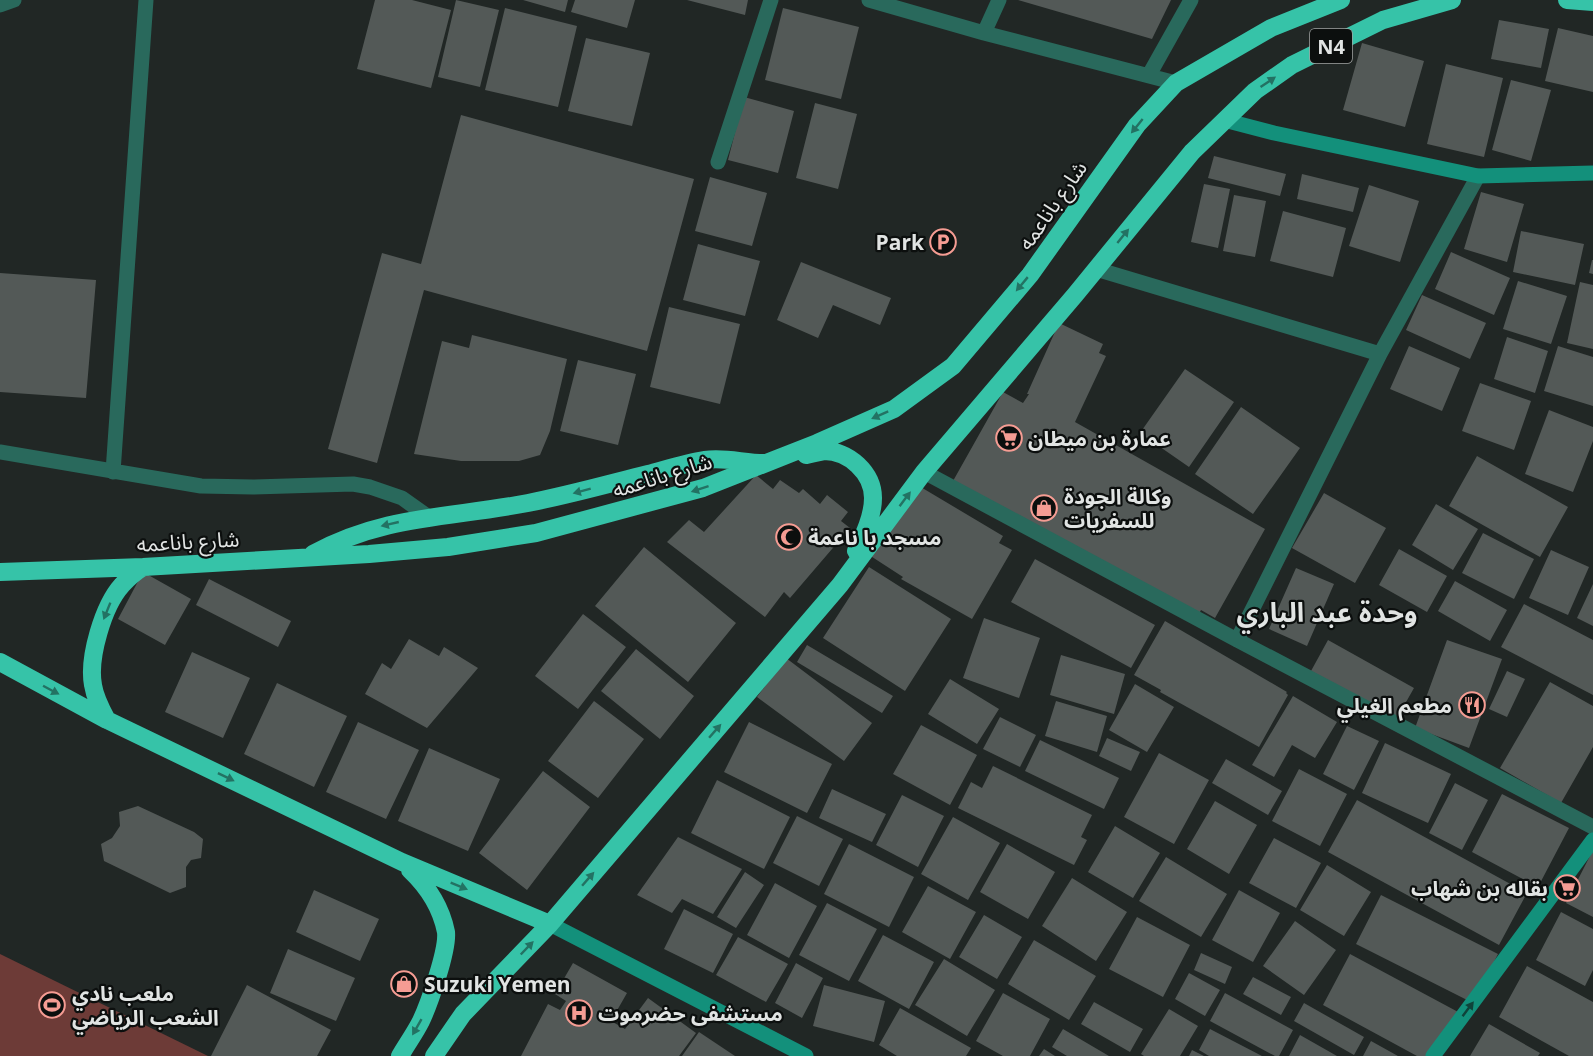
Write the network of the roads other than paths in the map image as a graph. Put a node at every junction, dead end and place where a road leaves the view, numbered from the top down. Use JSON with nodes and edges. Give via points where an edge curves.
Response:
{"nodes":[{"id":1,"x":14,"y":0,"type":"edge"},
{"id":2,"x":146,"y":0,"type":"edge"},
{"id":3,"x":771,"y":0,"type":"edge"},
{"id":4,"x":869,"y":0,"type":"edge"},
{"id":5,"x":999,"y":0,"type":"edge"},
{"id":6,"x":1191,"y":0,"type":"edge"},
{"id":7,"x":1341,"y":0,"type":"edge"},
{"id":8,"x":1452,"y":0,"type":"edge"},
{"id":9,"x":1567,"y":0,"type":"edge"},
{"id":10,"x":1593,"y":2,"type":"edge"},
{"id":11,"x":0,"y":5,"type":"edge"},
{"id":12,"x":984,"y":33,"type":"junction"},
{"id":13,"x":1149,"y":75,"type":"junction"},
{"id":14,"x":1176,"y":83,"type":"junction"},
{"id":15,"x":1224,"y":120,"type":"junction"},
{"id":16,"x":718,"y":162,"type":"dead end"},
{"id":17,"x":1593,"y":173,"type":"edge"},
{"id":18,"x":1478,"y":176,"type":"junction"},
{"id":19,"x":1095,"y":269,"type":"junction"},
{"id":20,"x":1380,"y":354,"type":"junction"},
{"id":21,"x":0,"y":452,"type":"edge"},
{"id":22,"x":762,"y":464,"type":"junction"},
{"id":23,"x":113,"y":472,"type":"junction"},
{"id":24,"x":924,"y":472,"type":"junction"},
{"id":25,"x":430,"y":518,"type":"junction"},
{"id":26,"x":308,"y":557,"type":"junction"},
{"id":27,"x":143,"y":567,"type":"junction"},
{"id":28,"x":1,"y":573,"type":"edge"},
{"id":29,"x":840,"y":585,"type":"junction"},
{"id":30,"x":1237,"y":640,"type":"junction"},
{"id":31,"x":0,"y":662,"type":"edge"},
{"id":32,"x":107,"y":720,"type":"junction"},
{"id":33,"x":1593,"y":827,"type":"edge"},
{"id":34,"x":1593,"y":840,"type":"edge"},
{"id":35,"x":402,"y":862,"type":"junction"},
{"id":36,"x":550,"y":924,"type":"junction"},
{"id":37,"x":400,"y":1056,"type":"edge"},
{"id":38,"x":434,"y":1056,"type":"edge"},
{"id":39,"x":806,"y":1056,"type":"edge"},
{"id":40,"x":1433,"y":1056,"type":"edge"}],
"edges":[{"from":1,"to":11,"type":"street"},
{"from":2,"to":23,"type":"street"},
{"from":3,"to":16,"type":"street"},
{"from":4,"to":12,"type":"street"},
{"from":5,"to":12,"type":"street"},
{"from":6,"to":13,"type":"street"},
{"from":7,"to":14,"type":"highway","number":"N4","via":[[1271,28]]},
{"from":15,"to":8,"type":"highway","number":"N4","one_way":true,"via":[[1255,91],[1292,65],[1383,20]]},
{"from":9,"to":10,"type":"highway"},
{"from":12,"to":13,"type":"street"},
{"from":13,"to":14,"type":"street"},
{"from":14,"to":22,"type":"highway","name":"شارع باناعمه","one_way":true,"via":[[1137,125],[1030,275],[952,366],[894,409]]},
{"from":15,"to":18,"type":"street"},
{"from":19,"to":15,"type":"highway","one_way":true,"via":[[1192,152]]},
{"from":17,"to":18,"type":"street"},
{"from":18,"to":20,"type":"street"},
{"from":19,"to":20,"type":"street"},
{"from":19,"to":24,"type":"highway"},
{"from":20,"to":30,"type":"street"},
{"from":21,"to":23,"type":"street"},
{"from":22,"to":25,"type":"highway","one_way":true,"via":[[708,460],[558,496]]},
{"from":22,"to":26,"type":"highway","name":"شارع باناعمه","one_way":true,"via":[[703,488],[536,533],[448,546]]},
{"from":22,"to":29,"type":"highway","via":[[824,451],[839,453],[863,470],[873,498],[871,512],[865,534]]},
{"from":23,"to":25,"type":"street","via":[[219,487],[353,484],[402,498]]},
{"from":29,"to":24,"type":"highway","one_way":true},
{"from":24,"to":30,"type":"street"},
{"from":25,"to":26,"type":"highway","one_way":true,"via":[[354,534]]},
{"from":26,"to":27,"type":"highway","name":"شارع باناعمه"},
{"from":27,"to":28,"type":"highway","name":"شارع باناعمه"},
{"from":27,"to":32,"type":"highway","one_way":true,"via":[[113,598],[93,649],[93,686]]},
{"from":36,"to":29,"type":"highway","one_way":true},
{"from":30,"to":33,"type":"street"},
{"from":31,"to":32,"type":"highway","one_way":true},
{"from":32,"to":35,"type":"highway","one_way":true},
{"from":40,"to":34,"type":"street","one_way":true},
{"from":35,"to":36,"type":"highway","one_way":true},
{"from":35,"to":37,"type":"highway","one_way":true,"via":[[425,884],[438,907],[446,934],[441,964],[421,1020]]},
{"from":38,"to":36,"type":"highway","one_way":true,"via":[[464,1014]]},
{"from":36,"to":39,"type":"street"}]}
